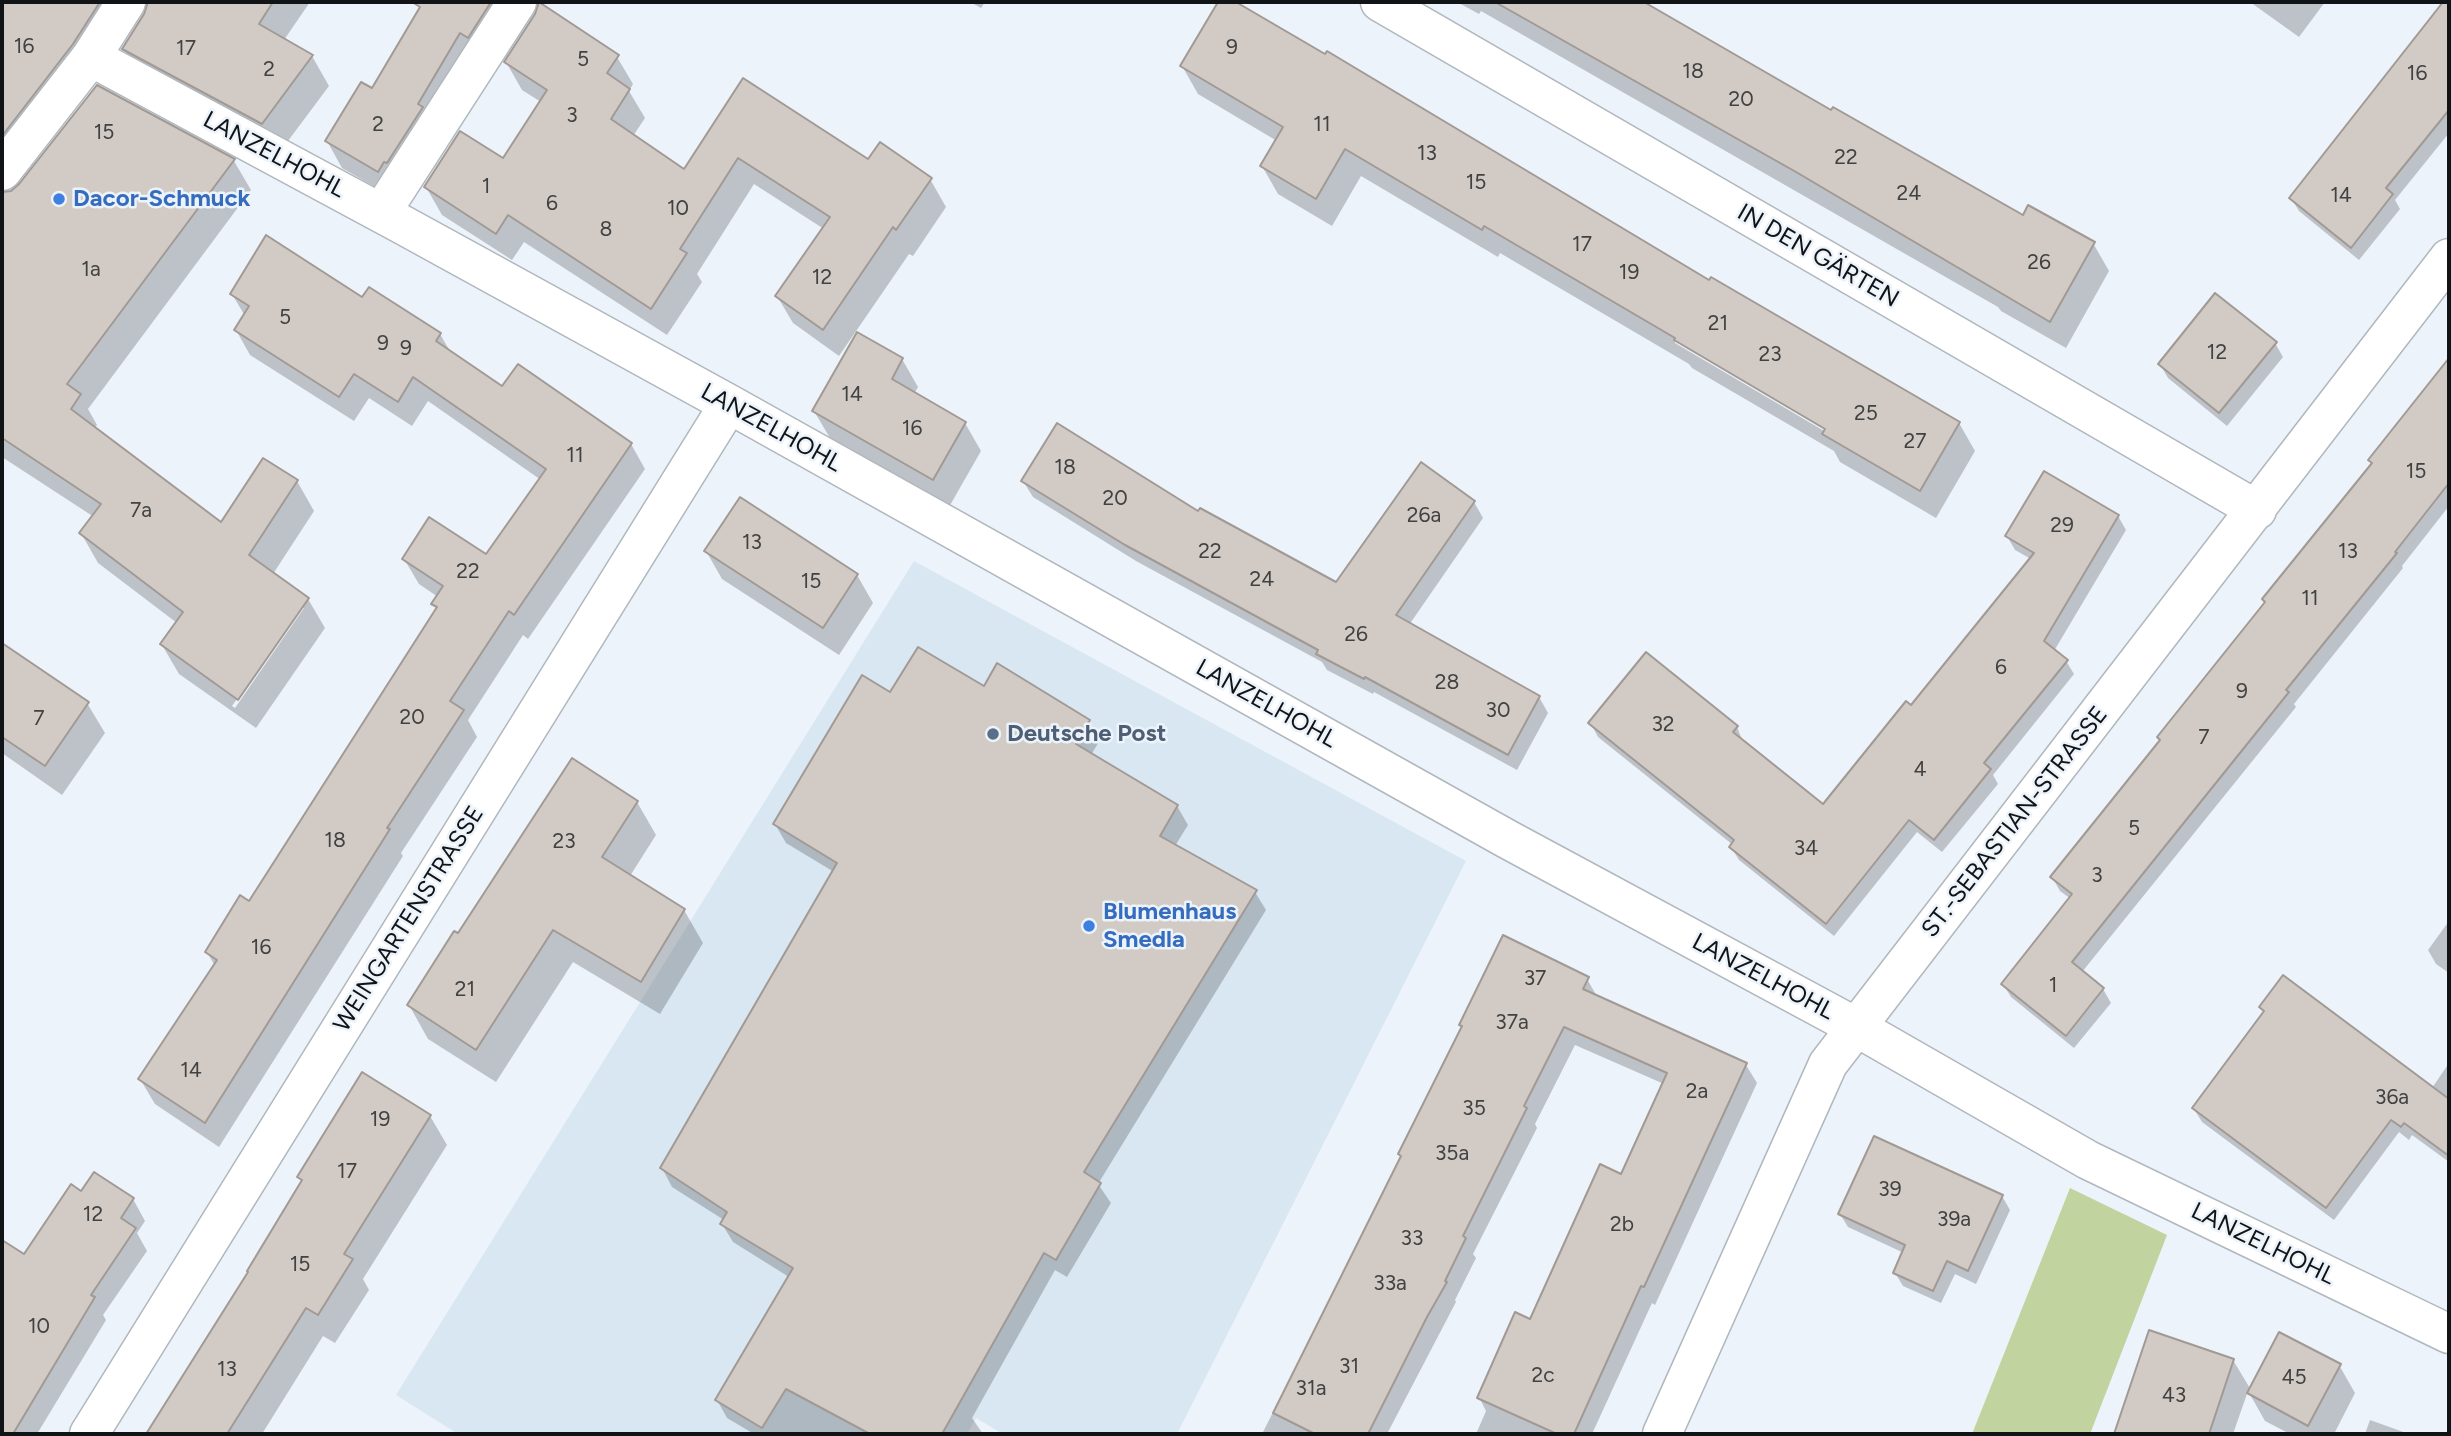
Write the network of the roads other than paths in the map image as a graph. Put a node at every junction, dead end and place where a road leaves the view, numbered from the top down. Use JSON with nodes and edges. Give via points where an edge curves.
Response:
{"nodes":[{"id":1,"x":127,"y":2,"type":"edge"},
{"id":2,"x":517,"y":2,"type":"edge"},
{"id":3,"x":1380,"y":2,"type":"edge"},
{"id":4,"x":92,"y":57,"type":"junction"},
{"id":5,"x":2,"y":170,"type":"edge"},
{"id":6,"x":381,"y":213,"type":"junction"},
{"id":7,"x":2449,"y":258,"type":"edge"},
{"id":8,"x":729,"y":404,"type":"junction"},
{"id":9,"x":2257,"y":510,"type":"junction"},
{"id":10,"x":1856,"y":1027,"type":"junction"},
{"id":11,"x":2449,"y":1334,"type":"edge"},
{"id":12,"x":89,"y":1434,"type":"edge"},
{"id":13,"x":1662,"y":1434,"type":"edge"}],
"edges":[{"from":1,"to":4,"type":"street"},
{"from":2,"to":6,"type":"street"},
{"from":3,"to":9,"type":"street","name":"IN DEN GÄRTEN"},
{"from":4,"to":5,"type":"street"},
{"from":4,"to":6,"type":"street","name":"LANZELHOHL"},
{"from":6,"to":8,"type":"street","name":"LANZELHOHL"},
{"from":7,"to":9,"type":"street","name":"ST.-SEBASTIAN-STRASSE"},
{"from":8,"to":10,"type":"street","name":"LANZELHOHL","via":[[1507,839]]},
{"from":8,"to":12,"type":"street","name":"WEINGARTENSTRASSE"},
{"from":9,"to":10,"type":"street","name":"ST.-SEBASTIAN-STRASSE"},
{"from":10,"to":11,"type":"street","name":"LANZELHOHL","via":[[2088,1160]]},
{"from":10,"to":13,"type":"street","name":"ST.-SEBASTIAN-STRASSE","via":[[1828,1064]]}]}
